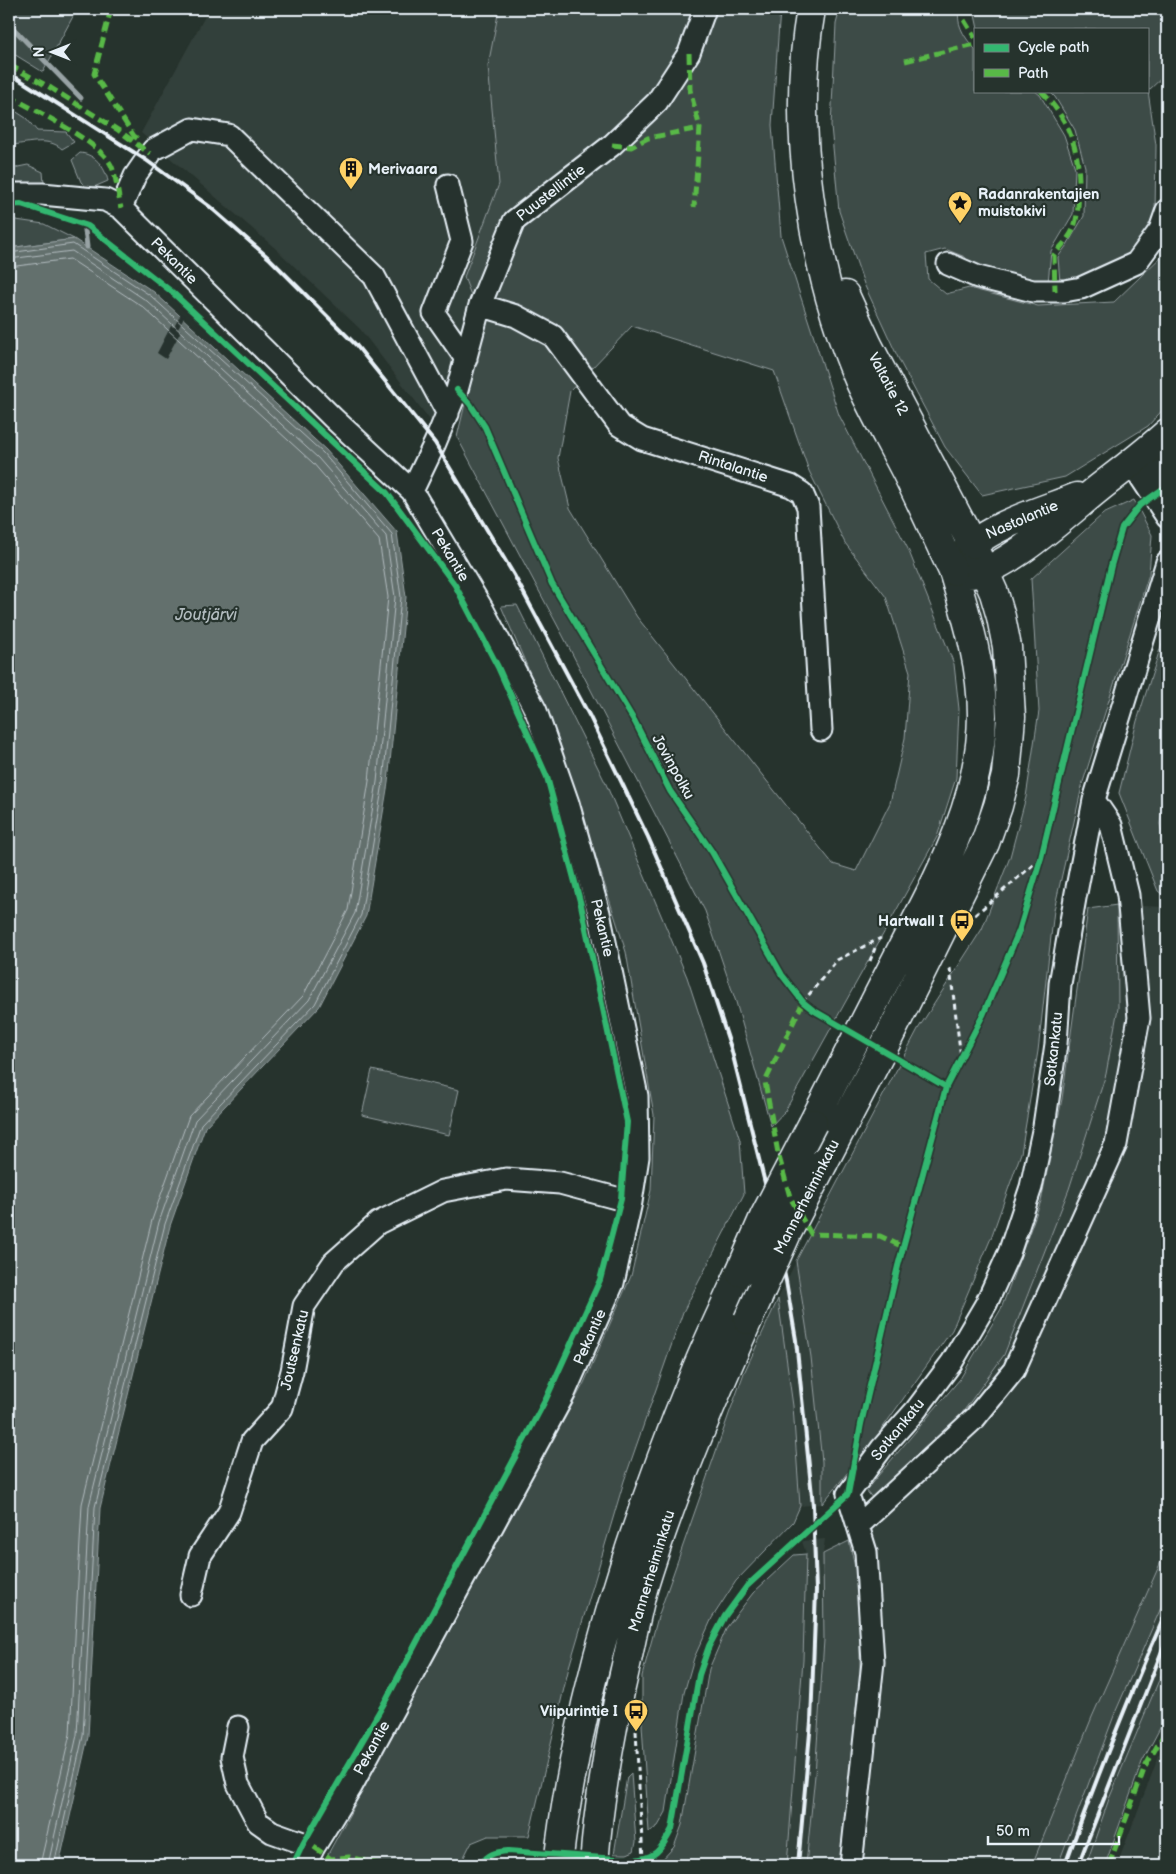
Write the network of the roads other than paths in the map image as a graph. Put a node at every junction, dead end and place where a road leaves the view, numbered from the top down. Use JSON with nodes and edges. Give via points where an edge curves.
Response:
{"nodes":[{"id":1,"x":705,"y":9,"type":"edge"},
{"id":2,"x":812,"y":9,"type":"edge"},
{"id":3,"x":448,"y":185,"type":"dead end"},
{"id":4,"x":9,"y":194,"type":"edge"},
{"id":5,"x":121,"y":208,"type":"junction"},
{"id":6,"x":1167,"y":210,"type":"edge"},
{"id":7,"x":814,"y":220,"type":"junction"},
{"id":8,"x":948,"y":264,"type":"dead end"},
{"id":9,"x":480,"y":306,"type":"junction"},
{"id":10,"x":466,"y":359,"type":"junction"},
{"id":11,"x":448,"y":414,"type":"junction"},
{"id":12,"x":1167,"y":433,"type":"edge"},
{"id":13,"x":1139,"y":458,"type":"junction"},
{"id":14,"x":1167,"y":480,"type":"edge"},
{"id":15,"x":1099,"y":488,"type":"junction"},
{"id":16,"x":412,"y":491,"type":"junction"},
{"id":17,"x":1167,"y":517,"type":"edge"},
{"id":18,"x":972,"y":544,"type":"junction"},
{"id":19,"x":1167,"y":562,"type":"edge"},
{"id":20,"x":953,"y":571,"type":"junction"},
{"id":21,"x":984,"y":572,"type":"junction"},
{"id":22,"x":821,"y":730,"type":"dead end"},
{"id":23,"x":1094,"y":800,"type":"junction"},
{"id":24,"x":632,"y":1202,"type":"junction"},
{"id":25,"x":858,"y":1526,"type":"junction"},
{"id":26,"x":190,"y":1595,"type":"dead end"},
{"id":27,"x":238,"y":1727,"type":"dead end"},
{"id":28,"x":310,"y":1856,"type":"edge"},
{"id":29,"x":558,"y":1865,"type":"edge"},
{"id":30,"x":594,"y":1865,"type":"edge"},
{"id":31,"x":851,"y":1865,"type":"edge"}],
"edges":[{"from":1,"to":9,"type":"street","name":"Puustellintie","via":[[689,53],[657,102],[612,145],[514,221]]},
{"from":2,"to":7,"type":"main road","name":"Valtatie 12","via":[[805,68],[804,121]]},
{"from":3,"to":10,"type":"street","via":[[462,241],[434,313]]},
{"from":4,"to":5,"type":"street","name":"Pekantie","via":[[105,200]]},
{"from":5,"to":11,"type":"street","via":[[135,176],[153,150],[192,129],[230,135],[374,276]]},
{"from":5,"to":16,"type":"street","name":"Pekantie","via":[[333,418]]},
{"from":6,"to":8,"type":"street","via":[[1160,230],[1136,263],[1081,288],[1034,291],[978,277]]},
{"from":7,"to":18,"type":"main road","name":"Valtatie 12","via":[[868,345]]},
{"from":7,"to":20,"type":"main road","name":"Valtatie 12","via":[[837,322],[860,381]]},
{"from":9,"to":10,"type":"street","name":"Puustellintie"},
{"from":9,"to":22,"type":"street","name":"Rintalantie","via":[[516,316],[553,336],[619,425],[642,439],[791,486],[802,493],[808,507]]},
{"from":10,"to":11,"type":"street","name":"Puustellintie"},
{"from":11,"to":16,"type":"street","name":"Puustellintie"},
{"from":12,"to":13,"type":"main road","name":"Nastolantie"},
{"from":13,"to":14,"type":"street"},
{"from":13,"to":15,"type":"main road","name":"Nastolantie"},
{"from":13,"to":17,"type":"street"},
{"from":15,"to":18,"type":"main road","name":"Nastolantie","via":[[1008,524]]},
{"from":15,"to":21,"type":"main road","name":"Nastolantie","via":[[1033,543]]},
{"from":16,"to":24,"type":"street","name":"Pekantie","via":[[483,610],[536,711],[568,803],[599,912],[637,1096],[638,1157]]},
{"from":18,"to":20,"type":"main road","name":"Nastolantie","via":[[961,555]]},
{"from":18,"to":21,"type":"main road","name":"Mannerheiminkatu"},
{"from":19,"to":23,"type":"street","name":"Sotkankatu"},
{"from":20,"to":21,"type":"main road","name":"Nastolantie","via":[[969,575]]},
{"from":20,"to":29,"type":"main road","name":"Mannerheiminkatu","bridge":true,"via":[[972,637],[982,715],[979,753],[964,820],[944,866],[764,1217],[691,1383],[650,1488],[618,1584],[586,1700]]},
{"from":21,"to":30,"type":"main road","name":"Mannerheiminkatu","bridge":true,"via":[[1001,617],[1010,682],[1009,745],[998,806],[986,843],[961,894],[787,1234],[719,1386],[675,1496],[643,1590],[616,1706],[598,1816]]},
{"from":23,"to":25,"type":"street","name":"Sotkankatu","via":[[1060,984],[1056,1044],[1044,1126],[1010,1253],[986,1304],[952,1362],[848,1494]]},
{"from":23,"to":25,"type":"street","via":[[1111,825],[1128,895],[1139,1018],[1116,1144],[1014,1370],[975,1418]]},
{"from":24,"to":26,"type":"street","name":"Joutsenkatu","via":[[560,1183],[506,1179],[443,1192],[378,1223],[334,1262],[304,1306],[282,1408],[252,1441],[229,1512],[200,1556]]},
{"from":24,"to":28,"type":"street","name":"Pekantie","via":[[613,1284],[564,1394],[351,1787]]},
{"from":25,"to":31,"type":"street","via":[[866,1552],[873,1662]]},
{"from":27,"to":28,"type":"street","name":"Pekantie","via":[[232,1757],[238,1784],[258,1822]]}]}
